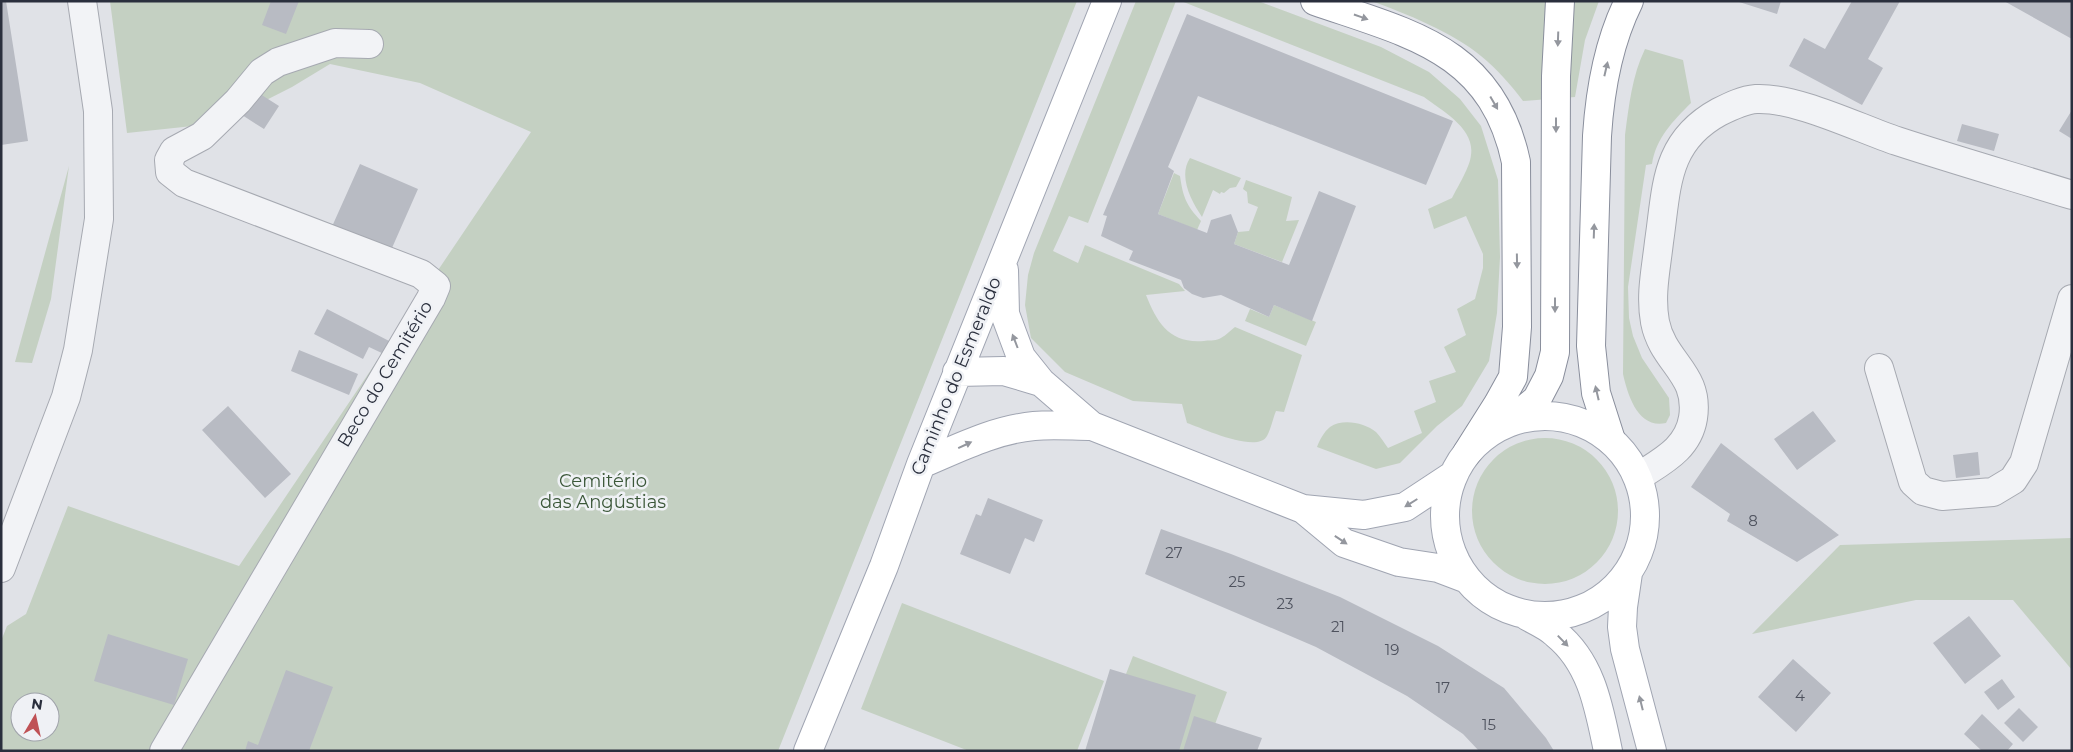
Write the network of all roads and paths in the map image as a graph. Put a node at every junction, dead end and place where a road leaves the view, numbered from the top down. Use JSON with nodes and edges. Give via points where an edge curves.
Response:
{"nodes":[{"id":1,"x":82,"y":1,"type":"edge"},
{"id":2,"x":1107,"y":1,"type":"edge"},
{"id":3,"x":1315,"y":1,"type":"edge"},
{"id":4,"x":1560,"y":1,"type":"edge"},
{"id":5,"x":1629,"y":1,"type":"edge"},
{"id":6,"x":369,"y":44,"type":"dead end"},
{"id":7,"x":2072,"y":196,"type":"edge"},
{"id":8,"x":1006,"y":251,"type":"junction"},
{"id":9,"x":2072,"y":299,"type":"edge"},
{"id":10,"x":1879,"y":368,"type":"dead end"},
{"id":11,"x":957,"y":372,"type":"junction"},
{"id":12,"x":1041,"y":382,"type":"junction"},
{"id":13,"x":1511,"y":421,"type":"junction"},
{"id":14,"x":1092,"y":426,"type":"junction"},
{"id":15,"x":1612,"y":440,"type":"junction"},
{"id":16,"x":1467,"y":452,"type":"junction"},
{"id":17,"x":920,"y":464,"type":"junction"},
{"id":18,"x":1452,"y":476,"type":"junction"},
{"id":19,"x":1638,"y":477,"type":"junction"},
{"id":20,"x":1303,"y":509,"type":"junction"},
{"id":21,"x":1,"y":568,"type":"edge"},
{"id":22,"x":1628,"y":573,"type":"junction"},
{"id":23,"x":1467,"y":579,"type":"junction"},
{"id":24,"x":1523,"y":614,"type":"junction"},
{"id":25,"x":164,"y":751,"type":"edge"},
{"id":26,"x":808,"y":751,"type":"edge"},
{"id":27,"x":1608,"y":751,"type":"edge"},
{"id":28,"x":1652,"y":751,"type":"edge"}],
"edges":[{"from":1,"to":21,"type":"street","via":[[98,111],[98,219],[78,350],[66,397]]},
{"from":2,"to":8,"type":"main road","name":"Caminho do Esmeraldo"},
{"from":3,"to":16,"type":"main road","one_way":true,"via":[[1400,31],[1458,62],[1490,95],[1510,138],[1516,162],[1517,317],[1513,377]]},
{"from":4,"to":13,"type":"main road","one_way":true,"via":[[1556,76],[1555,352],[1549,376],[1537,399]]},
{"from":15,"to":5,"type":"main road","one_way":true,"via":[[1596,393],[1591,346],[1597,136],[1605,71]]},
{"from":6,"to":25,"type":"street","name":"Beco do Cemitério","via":[[335,43],[278,62],[262,72],[202,136],[174,151],[169,160],[170,172],[184,183],[421,274],[436,286]]},
{"from":7,"to":19,"type":"street","via":[[1778,102],[1757,99],[1742,102],[1707,119],[1679,148],[1668,175],[1653,292],[1660,337],[1666,351],[1692,386],[1692,422],[1688,436],[1679,448]]},
{"from":8,"to":11,"type":"main road","name":"Caminho do Esmeraldo"},
{"from":12,"to":8,"type":"main road","one_way":true,"via":[[1021,358],[1005,314]]},
{"from":9,"to":10,"type":"street","via":[[2024,463],[2013,480],[1994,492],[1942,496],[1923,491],[1913,482]]},
{"from":11,"to":12,"type":"main road","via":[[1004,371]]},
{"from":11,"to":17,"type":"main road","name":"Caminho do Esmeraldo"},
{"from":12,"to":14,"type":"main road"},
{"from":13,"to":15,"type":"main road","via":[[1532,416],[1574,419]]},
{"from":13,"to":16,"type":"main road","via":[[1486,434]]},
{"from":17,"to":14,"type":"main road","one_way":true,"via":[[979,438],[1009,431],[1034,426]]},
{"from":14,"to":20,"type":"main road"},
{"from":15,"to":19,"type":"main road"},
{"from":16,"to":18,"type":"main road"},
{"from":17,"to":26,"type":"main road","name":"Caminho do Esmeraldo","via":[[884,566]]},
{"from":18,"to":20,"type":"main road","one_way":true,"via":[[1405,507],[1364,515]]},
{"from":18,"to":23,"type":"main road","via":[[1444,507],[1446,538],[1458,567]]},
{"from":19,"to":22,"type":"main road","via":[[1645,501],[1646,526],[1640,551]]},
{"from":20,"to":23,"type":"main road","one_way":true,"via":[[1344,543],[1399,562],[1438,568]]},
{"from":22,"to":24,"type":"main road","via":[[1608,595],[1582,609],[1553,616]]},
{"from":28,"to":22,"type":"main road","one_way":true,"via":[[1622,627]]},
{"from":23,"to":24,"type":"main road","via":[[1491,601]]},
{"from":24,"to":27,"type":"main road","one_way":true,"via":[[1555,632],[1578,657],[1596,696]]}]}
